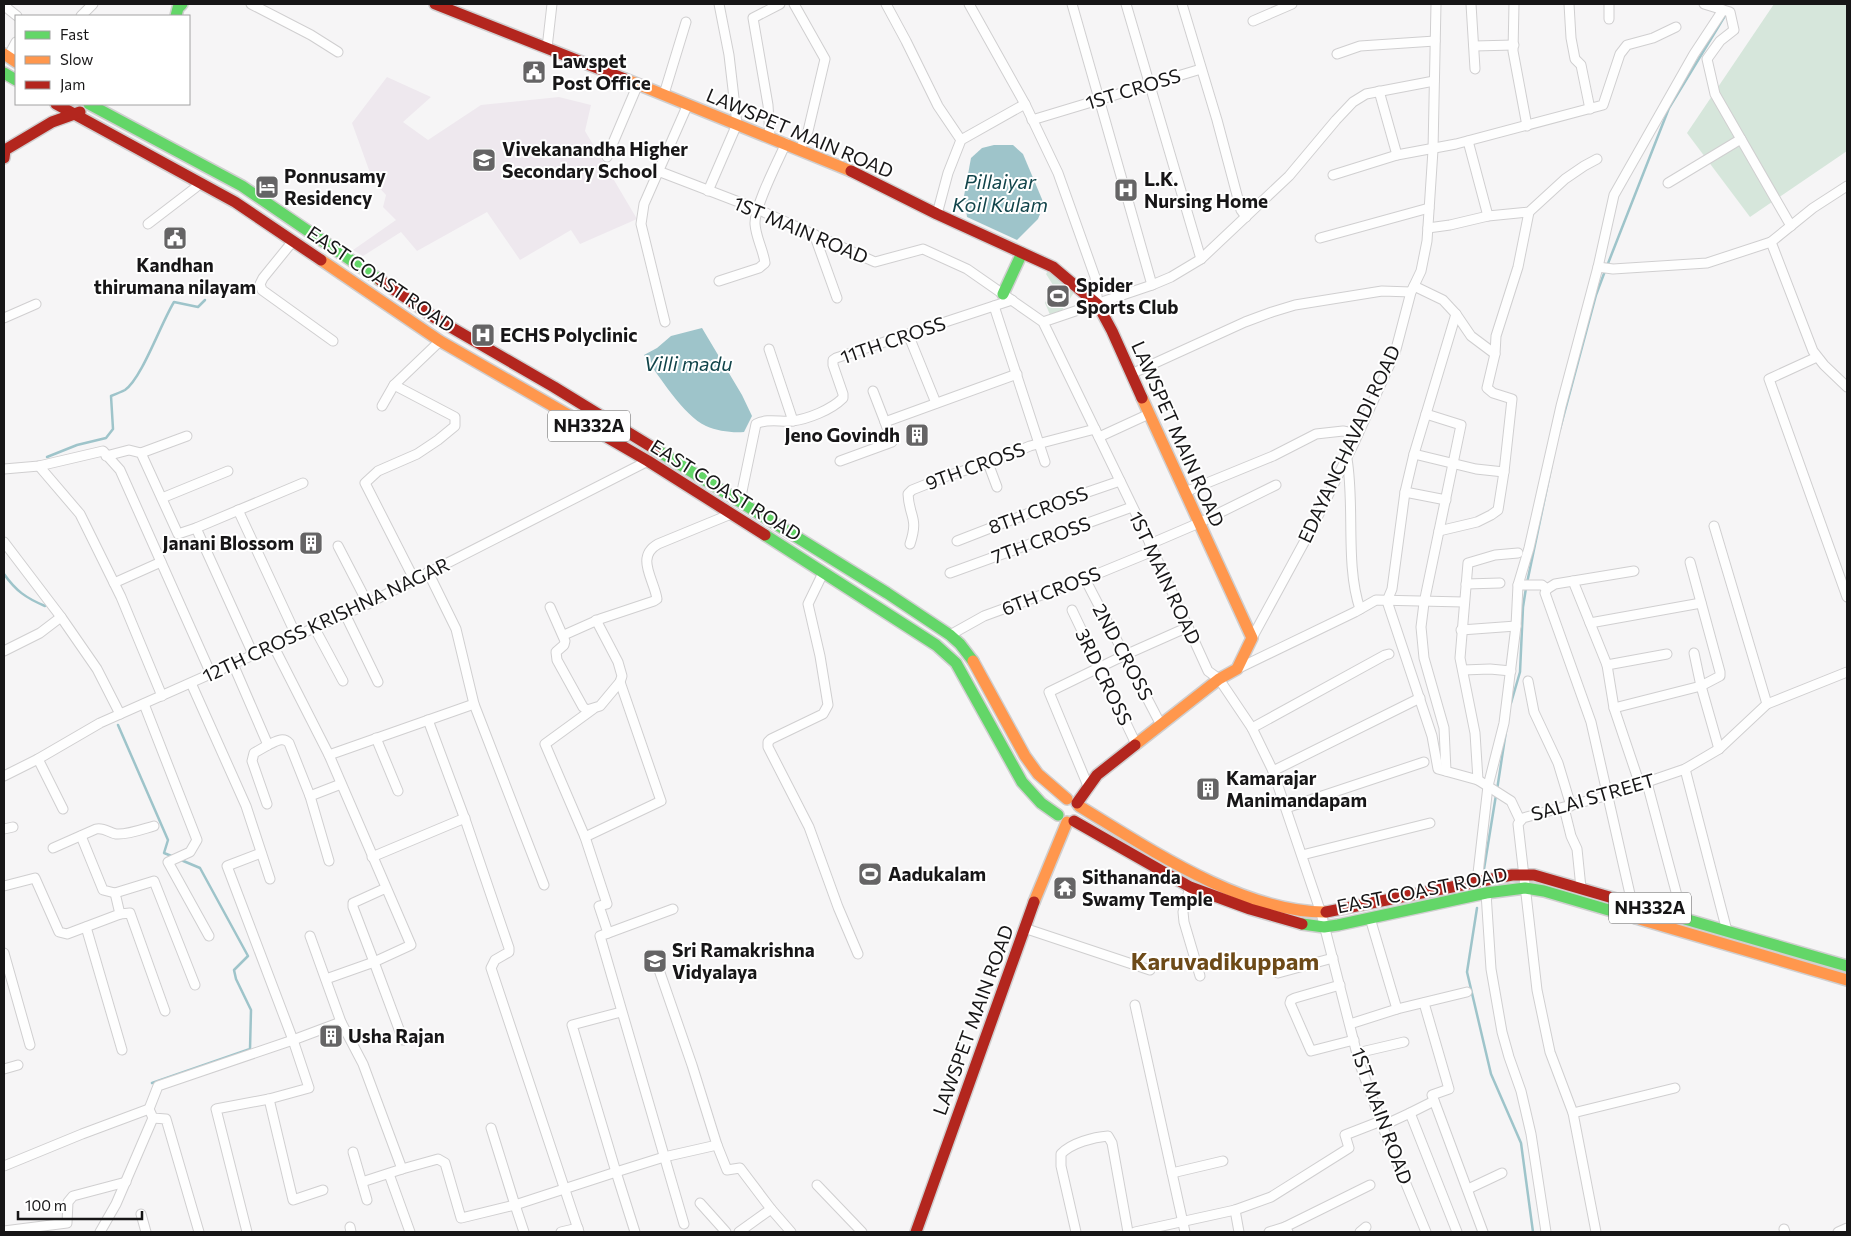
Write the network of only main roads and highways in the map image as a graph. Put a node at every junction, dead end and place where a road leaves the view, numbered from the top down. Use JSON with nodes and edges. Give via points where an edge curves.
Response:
{"nodes":[{"id":1,"x":182,"y":4,"type":"edge"},
{"id":2,"x":435,"y":4,"type":"edge"},
{"id":3,"x":176,"y":15,"type":"edge"},
{"id":4,"x":4,"y":73,"type":"edge"},
{"id":5,"x":15,"y":79,"type":"edge"},
{"id":6,"x":58,"y":105,"type":"edge"},
{"id":7,"x":90,"y":105,"type":"edge"},
{"id":8,"x":93,"y":105,"type":"edge"},
{"id":9,"x":76,"y":115,"type":"junction"},
{"id":10,"x":4,"y":158,"type":"edge"},
{"id":11,"x":1022,"y":253,"type":"junction"},
{"id":12,"x":1007,"y":297,"type":"road end"},
{"id":13,"x":1075,"y":803,"type":"junction"},
{"id":14,"x":1066,"y":819,"type":"junction"},
{"id":15,"x":1847,"y":966,"type":"edge"},
{"id":16,"x":1847,"y":980,"type":"edge"},
{"id":17,"x":916,"y":1232,"type":"edge"}],
"edges":[{"from":1,"to":3,"type":"main road"},
{"from":2,"to":11,"type":"main road","name":"LAWSPET MAIN ROAD","via":[[838,164]]},
{"from":4,"to":5,"type":"main road"},
{"from":6,"to":9,"type":"main road","name":"EAST COAST ROAD","number":"NH332A"},
{"from":7,"to":9,"type":"main road"},
{"from":8,"to":13,"type":"main road","name":"EAST COAST ROAD","number":"NH332A","via":[[242,186],[435,318],[554,387],[887,592],[950,635],[970,656],[1025,756],[1051,786]]},
{"from":9,"to":10,"type":"main road","via":[[52,122],[11,146],[5,150]]},
{"from":9,"to":14,"type":"main road","name":"EAST COAST ROAD","number":"NH332A","via":[[234,202],[440,340],[648,461],[947,653],[956,663],[1022,782],[1041,803]]},
{"from":11,"to":12,"type":"main road"},
{"from":11,"to":13,"type":"main road","name":"LAWSPET MAIN ROAD","via":[[1053,266],[1098,304],[1252,638],[1236,669],[1097,775]]},
{"from":13,"to":14,"type":"main road","via":[[1079,814]]},
{"from":13,"to":14,"type":"main road","via":[[1059,804]]},
{"from":13,"to":15,"type":"main road","name":"EAST COAST ROAD","number":"NH332A","via":[[1209,882],[1280,906],[1334,912],[1524,874],[1548,878]]},
{"from":14,"to":16,"type":"main road","name":"EAST COAST ROAD","number":"NH332A","via":[[1190,887],[1295,923],[1324,927],[1486,893],[1525,888]]},
{"from":14,"to":17,"type":"main road","name":"LAWSPET MAIN ROAD"}]}
